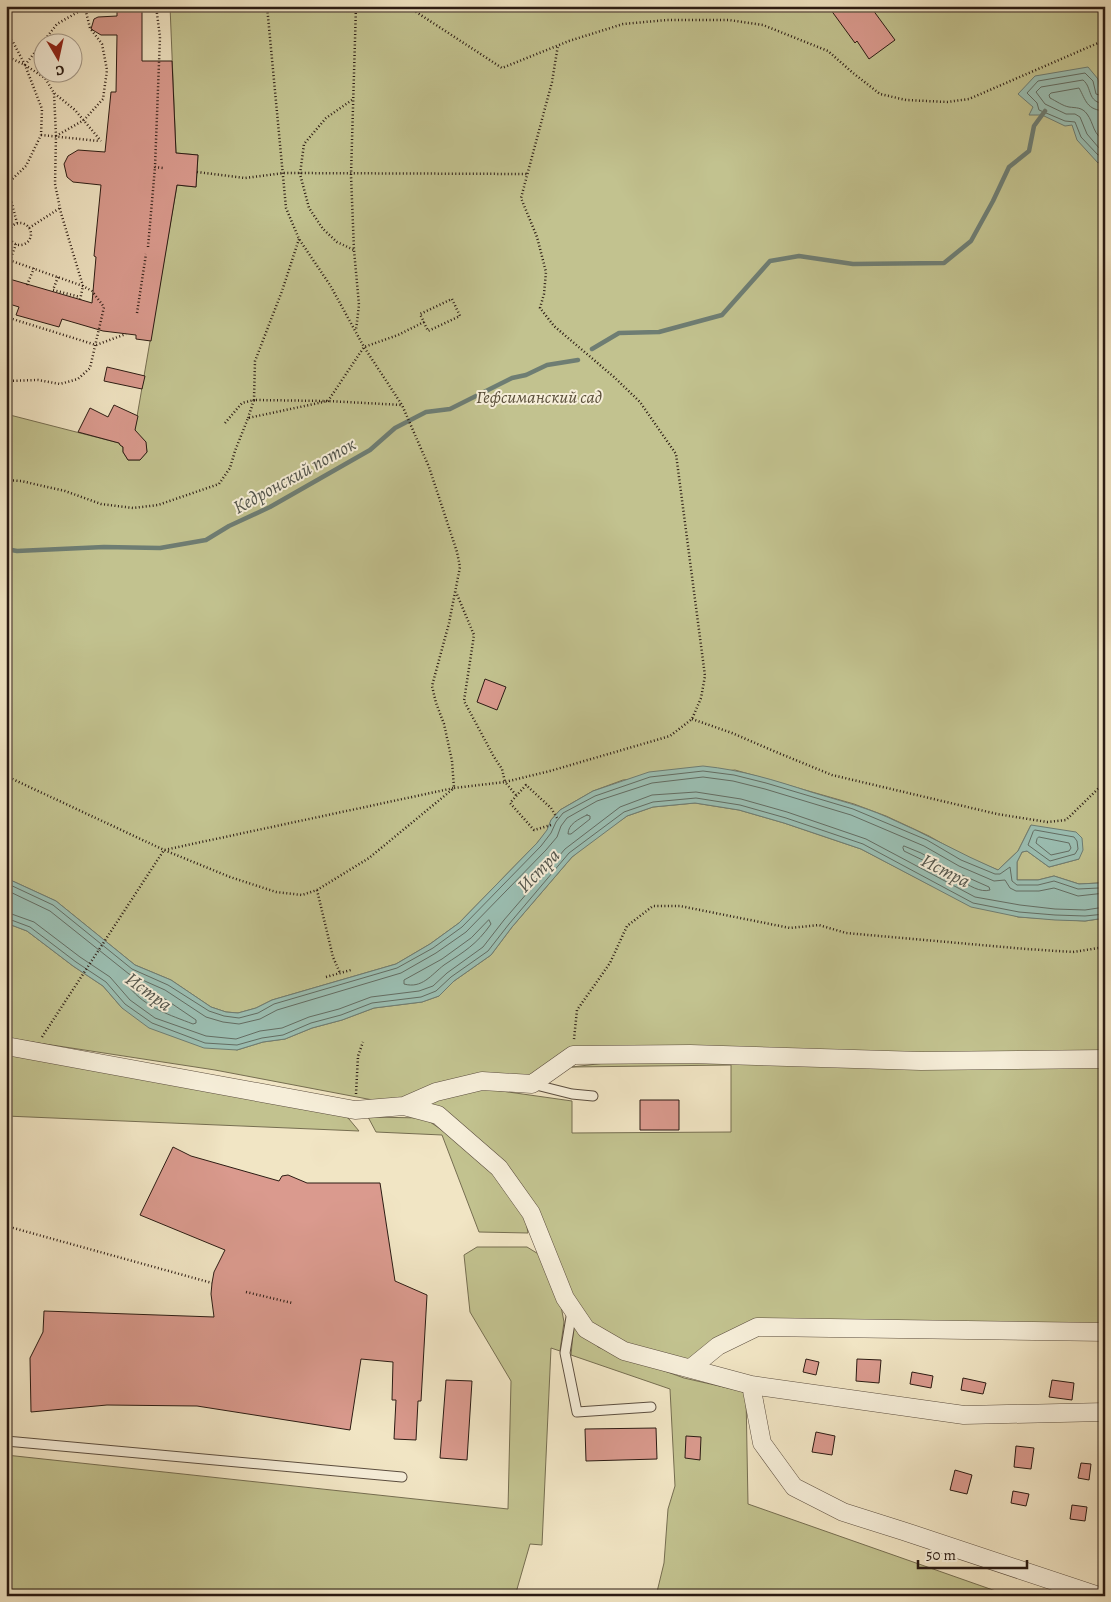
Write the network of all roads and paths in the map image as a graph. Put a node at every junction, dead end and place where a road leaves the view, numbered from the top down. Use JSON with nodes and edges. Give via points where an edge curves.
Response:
{"nodes":[{"id":1,"x":156,"y":6,"type":"edge"},
{"id":2,"x":267,"y":6,"type":"edge"},
{"id":3,"x":356,"y":6,"type":"edge"},
{"id":4,"x":407,"y":6,"type":"edge"},
{"id":5,"x":86,"y":7,"type":"edge"},
{"id":6,"x":51,"y":32,"type":"edge"},
{"id":7,"x":6,"y":36,"type":"edge"},
{"id":8,"x":1105,"y":40,"type":"edge"},
{"id":9,"x":558,"y":45,"type":"junction"},
{"id":10,"x":6,"y":56,"type":"edge"},
{"id":11,"x":32,"y":56,"type":"edge"},
{"id":12,"x":25,"y":65,"type":"junction"},
{"id":13,"x":54,"y":93,"type":"junction"},
{"id":14,"x":353,"y":100,"type":"junction"},
{"id":15,"x":84,"y":120,"type":"junction"},
{"id":16,"x":41,"y":135,"type":"junction"},
{"id":17,"x":56,"y":136,"type":"junction"},
{"id":18,"x":154,"y":167,"type":"junction"},
{"id":19,"x":163,"y":168,"type":"dead end"},
{"id":20,"x":197,"y":172,"type":"dead end"},
{"id":21,"x":284,"y":174,"type":"junction"},
{"id":22,"x":300,"y":174,"type":"junction"},
{"id":23,"x":527,"y":174,"type":"junction"},
{"id":24,"x":351,"y":175,"type":"junction"},
{"id":25,"x":6,"y":185,"type":"edge"},
{"id":26,"x":60,"y":208,"type":"junction"},
{"id":27,"x":17,"y":223,"type":"junction"},
{"id":28,"x":29,"y":228,"type":"junction"},
{"id":29,"x":299,"y":239,"type":"junction"},
{"id":30,"x":16,"y":244,"type":"junction"},
{"id":31,"x":148,"y":247,"type":"dead end"},
{"id":32,"x":354,"y":250,"type":"junction"},
{"id":33,"x":146,"y":254,"type":"dead end"},
{"id":34,"x":8,"y":259,"type":"edge"},
{"id":35,"x":34,"y":268,"type":"junction"},
{"id":36,"x":6,"y":271,"type":"edge"},
{"id":37,"x":58,"y":277,"type":"junction"},
{"id":38,"x":28,"y":285,"type":"dead end"},
{"id":39,"x":83,"y":286,"type":"junction"},
{"id":40,"x":137,"y":314,"type":"dead end"},
{"id":41,"x":6,"y":318,"type":"edge"},
{"id":42,"x":424,"y":322,"type":"junction"},
{"id":43,"x":356,"y":332,"type":"junction"},
{"id":44,"x":126,"y":334,"type":"dead end"},
{"id":45,"x":96,"y":345,"type":"junction"},
{"id":46,"x":364,"y":347,"type":"junction"},
{"id":47,"x":6,"y":381,"type":"edge"},
{"id":48,"x":254,"y":400,"type":"junction"},
{"id":49,"x":328,"y":400,"type":"junction"},
{"id":50,"x":402,"y":405,"type":"junction"},
{"id":51,"x":248,"y":418,"type":"junction"},
{"id":52,"x":225,"y":423,"type":"dead end"},
{"id":53,"x":6,"y":480,"type":"edge"},
{"id":54,"x":455,"y":590,"type":"junction"},
{"id":55,"x":692,"y":719,"type":"junction"},
{"id":56,"x":6,"y":776,"type":"edge"},
{"id":57,"x":505,"y":782,"type":"junction"},
{"id":58,"x":1105,"y":782,"type":"edge"},
{"id":59,"x":454,"y":788,"type":"junction"},
{"id":60,"x":516,"y":795,"type":"junction"},
{"id":61,"x":557,"y":818,"type":"dead end"},
{"id":62,"x":551,"y":825,"type":"dead end"},
{"id":63,"x":164,"y":850,"type":"junction"},
{"id":64,"x":317,"y":890,"type":"junction"},
{"id":65,"x":1105,"y":947,"type":"edge"},
{"id":66,"x":351,"y":970,"type":"dead end"},
{"id":67,"x":340,"y":973,"type":"junction"},
{"id":68,"x":326,"y":977,"type":"dead end"},
{"id":69,"x":363,"y":1042,"type":"dead end"},
{"id":70,"x":6,"y":1046,"type":"edge"},
{"id":71,"x":33,"y":1051,"type":"junction"},
{"id":72,"x":573,"y":1055,"type":"junction"},
{"id":73,"x":1105,"y":1059,"type":"edge"},
{"id":74,"x":532,"y":1084,"type":"junction"},
{"id":75,"x":593,"y":1096,"type":"dead end"},
{"id":76,"x":404,"y":1106,"type":"junction"},
{"id":77,"x":355,"y":1110,"type":"junction"},
{"id":78,"x":6,"y":1226,"type":"edge"},
{"id":79,"x":212,"y":1283,"type":"dead end"},
{"id":80,"x":246,"y":1292,"type":"dead end"},
{"id":81,"x":292,"y":1303,"type":"dead end"},
{"id":82,"x":572,"y":1308,"type":"junction"},
{"id":83,"x":1105,"y":1332,"type":"edge"},
{"id":84,"x":690,"y":1368,"type":"junction"},
{"id":85,"x":750,"y":1385,"type":"junction"},
{"id":86,"x":651,"y":1407,"type":"dead end"},
{"id":87,"x":1105,"y":1412,"type":"edge"},
{"id":88,"x":6,"y":1441,"type":"edge"},
{"id":89,"x":402,"y":1476,"type":"dead end"},
{"id":90,"x":1099,"y":1596,"type":"edge"}],
"edges":[{"from":1,"to":18,"type":"path","via":[[160,37]]},
{"from":2,"to":21,"type":"path"},
{"from":3,"to":14,"type":"path"},
{"from":4,"to":9,"type":"path","via":[[502,68]]},
{"from":5,"to":6,"type":"path","via":[[57,24]]},
{"from":5,"to":15,"type":"path","via":[[90,28],[102,44],[107,70],[103,99]]},
{"from":7,"to":12,"type":"path","via":[[13,42]]},
{"from":8,"to":9,"type":"path","via":[[969,99],[947,102],[906,100],[880,94],[828,51],[763,25],[730,20],[623,24]]},
{"from":9,"to":23,"type":"path","via":[[552,82]]},
{"from":10,"to":12,"type":"path"},
{"from":11,"to":12,"type":"path"},
{"from":12,"to":13,"type":"path","via":[[45,78]]},
{"from":12,"to":16,"type":"path","via":[[42,109]]},
{"from":13,"to":15,"type":"path"},
{"from":13,"to":17,"type":"path"},
{"from":14,"to":22,"type":"path","via":[[326,118],[304,144]]},
{"from":14,"to":24,"type":"path"},
{"from":15,"to":17,"type":"path"},
{"from":15,"to":17,"type":"path","via":[[101,141]]},
{"from":16,"to":17,"type":"path"},
{"from":16,"to":25,"type":"path","via":[[26,166]]},
{"from":17,"to":26,"type":"path","via":[[55,184]]},
{"from":18,"to":19,"type":"path"},
{"from":18,"to":31,"type":"path"},
{"from":20,"to":21,"type":"path","via":[[246,178]]},
{"from":21,"to":22,"type":"path"},
{"from":21,"to":29,"type":"path","via":[[286,208]]},
{"from":22,"to":24,"type":"path"},
{"from":22,"to":32,"type":"path","via":[[309,208],[323,229],[337,242]]},
{"from":23,"to":24,"type":"path"},
{"from":23,"to":55,"type":"path","via":[[521,198],[537,237],[546,272],[540,308],[554,326],[640,402],[676,454],[705,676],[701,698]]},
{"from":24,"to":32,"type":"path"},
{"from":25,"to":27,"type":"path"},
{"from":26,"to":28,"type":"path"},
{"from":26,"to":39,"type":"path"},
{"from":27,"to":28,"type":"path"},
{"from":27,"to":30,"type":"path","via":[[9,233],[10,240]]},
{"from":28,"to":30,"type":"path","via":[[28,241]]},
{"from":29,"to":43,"type":"path"},
{"from":29,"to":48,"type":"path","via":[[254,362]]},
{"from":30,"to":34,"type":"path"},
{"from":32,"to":43,"type":"path","via":[[359,305]]},
{"from":33,"to":40,"type":"path"},
{"from":34,"to":35,"type":"path"},
{"from":34,"to":36,"type":"path"},
{"from":35,"to":37,"type":"path"},
{"from":35,"to":38,"type":"path"},
{"from":37,"to":39,"type":"path"},
{"from":37,"to":39,"type":"path","via":[[53,290],[80,298]]},
{"from":39,"to":45,"type":"path","via":[[92,291],[104,307]]},
{"from":41,"to":45,"type":"path"},
{"from":42,"to":42,"type":"path","via":[[428,331],[460,316],[452,299],[420,314]]},
{"from":42,"to":46,"type":"path"},
{"from":43,"to":46,"type":"path"},
{"from":44,"to":45,"type":"path"},
{"from":45,"to":47,"type":"path","via":[[90,368],[78,379],[60,384],[38,380]]},
{"from":46,"to":49,"type":"path"},
{"from":46,"to":50,"type":"path"},
{"from":48,"to":49,"type":"path"},
{"from":48,"to":51,"type":"path"},
{"from":48,"to":52,"type":"path","via":[[242,403]]},
{"from":49,"to":50,"type":"path"},
{"from":49,"to":51,"type":"path"},
{"from":50,"to":54,"type":"path","via":[[439,494],[457,552],[460,567]]},
{"from":51,"to":53,"type":"path","via":[[230,468],[219,484],[158,505],[133,508],[101,504],[65,491]]},
{"from":54,"to":57,"type":"path","via":[[474,635],[464,701],[502,769]]},
{"from":54,"to":59,"type":"path","via":[[432,686],[452,761]]},
{"from":55,"to":57,"type":"path","via":[[670,736]]},
{"from":55,"to":58,"type":"path","via":[[832,775],[997,814],[1048,822],[1066,820]]},
{"from":56,"to":63,"type":"path"},
{"from":57,"to":59,"type":"path"},
{"from":57,"to":60,"type":"path"},
{"from":59,"to":63,"type":"path"},
{"from":59,"to":64,"type":"path","via":[[369,858]]},
{"from":60,"to":61,"type":"path","via":[[526,785]]},
{"from":60,"to":62,"type":"path","via":[[510,803],[534,830]]},
{"from":63,"to":64,"type":"path","via":[[276,892],[302,895]]},
{"from":63,"to":71,"type":"path"},
{"from":64,"to":67,"type":"path"},
{"from":65,"to":72,"type":"path","via":[[1073,952],[856,934],[819,925],[790,928],[680,906],[652,906],[627,926],[610,964],[578,1010]]},
{"from":66,"to":67,"type":"path"},
{"from":67,"to":68,"type":"path"},
{"from":69,"to":77,"type":"path","via":[[358,1056]]},
{"from":70,"to":71,"type":"street"},
{"from":71,"to":77,"type":"street"},
{"from":72,"to":73,"type":"street","via":[[690,1054],[921,1061]]},
{"from":72,"to":74,"type":"street"},
{"from":74,"to":75,"type":"lane"},
{"from":74,"to":76,"type":"street","via":[[482,1081],[436,1092]]},
{"from":76,"to":77,"type":"street"},
{"from":76,"to":82,"type":"street","via":[[438,1115],[499,1168],[531,1213],[564,1298]]},
{"from":78,"to":79,"type":"path"},
{"from":80,"to":81,"type":"path"},
{"from":82,"to":84,"type":"street","via":[[586,1329],[624,1351]]},
{"from":82,"to":86,"type":"lane","via":[[566,1353],[577,1412]]},
{"from":83,"to":84,"type":"street","via":[[757,1327],[718,1346]]},
{"from":84,"to":85,"type":"street"},
{"from":85,"to":87,"type":"street","via":[[964,1415]]},
{"from":85,"to":90,"type":"street","via":[[762,1443],[794,1487],[843,1512]]},
{"from":88,"to":89,"type":"lane"}]}
